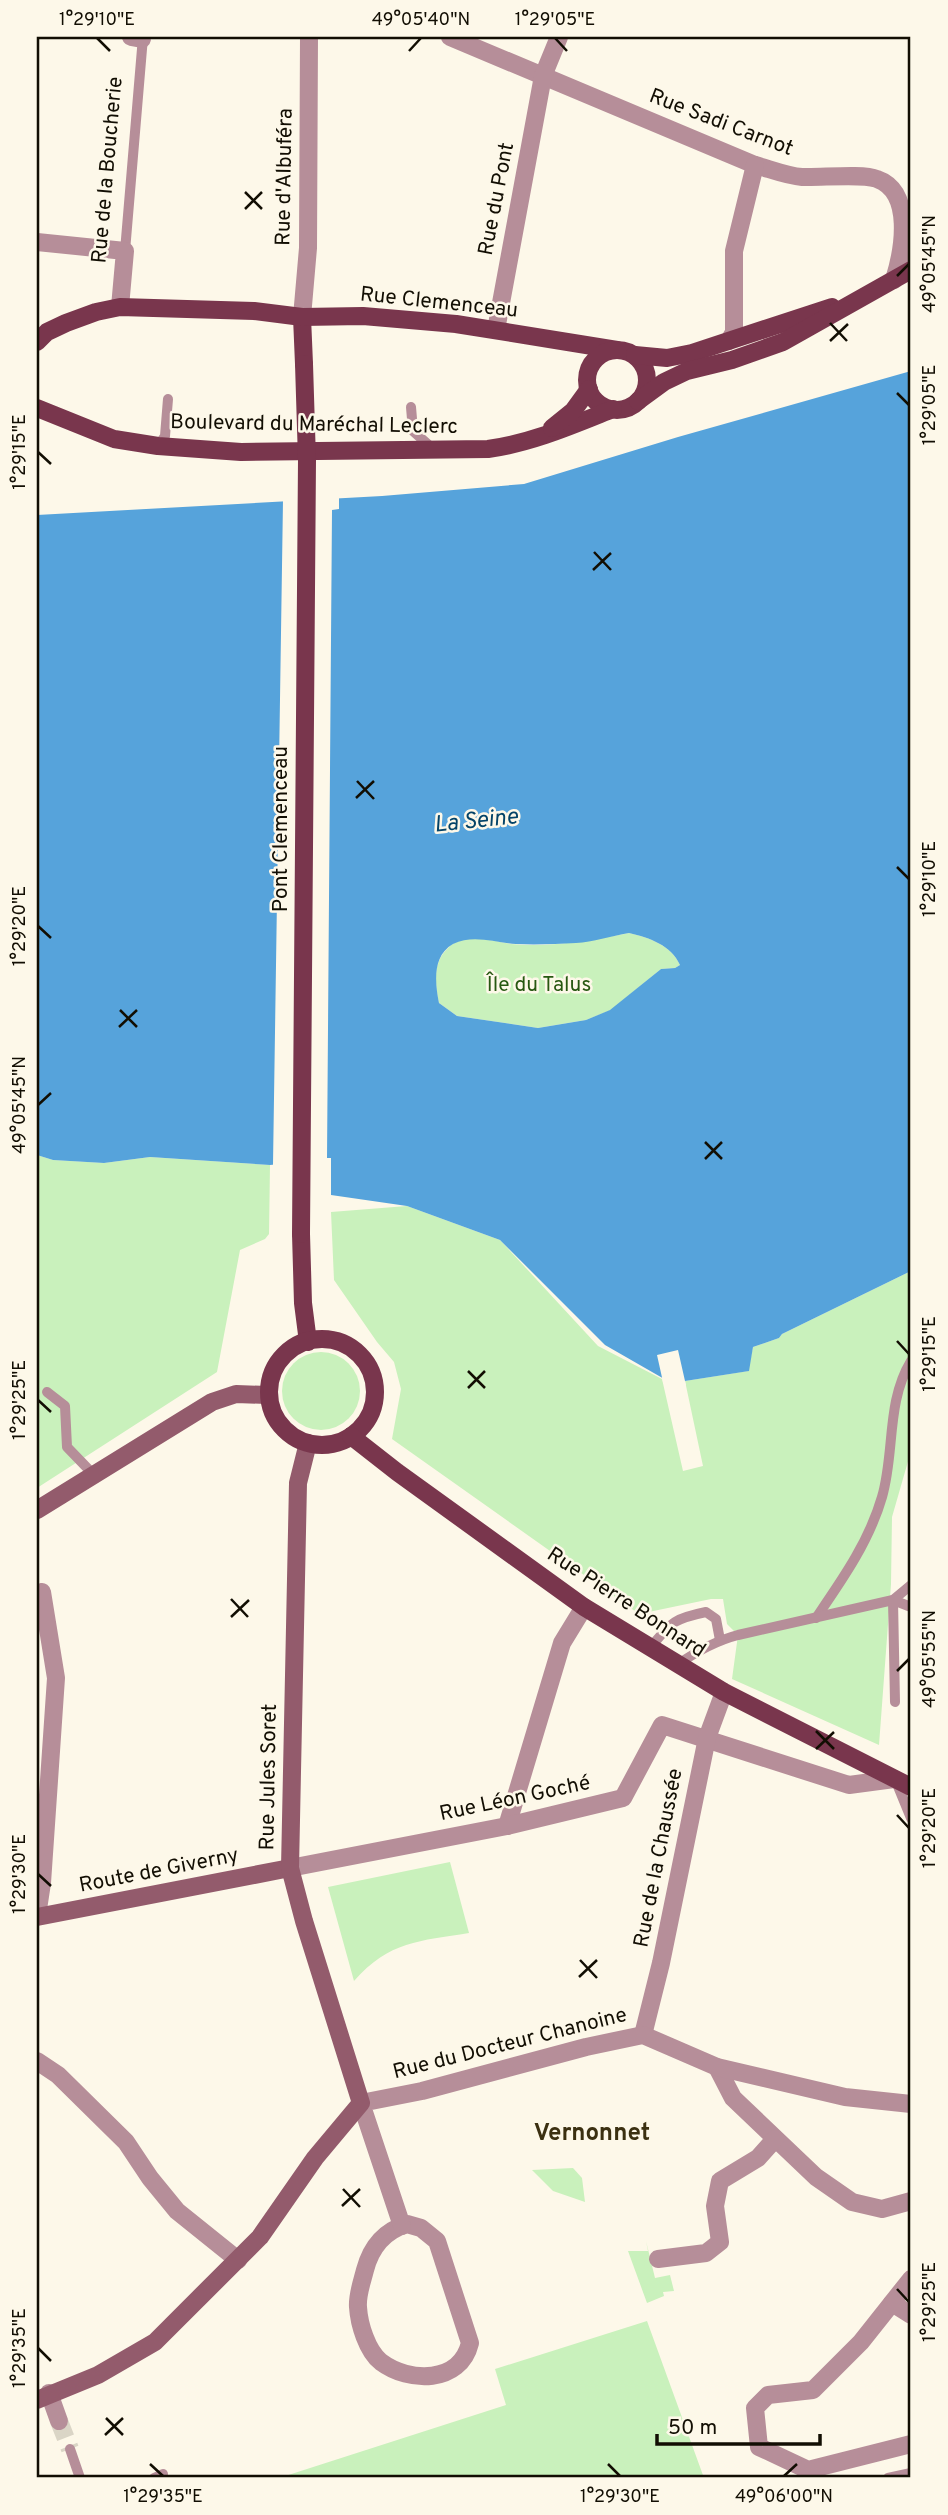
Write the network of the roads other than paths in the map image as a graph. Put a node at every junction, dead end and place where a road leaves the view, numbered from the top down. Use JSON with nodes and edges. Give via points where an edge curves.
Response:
{"nodes":[{"id":1,"x":309,"y":37,"type":"edge"},
{"id":2,"x":450,"y":37,"type":"edge"},
{"id":3,"x":559,"y":37,"type":"edge"},
{"id":4,"x":139,"y":38,"type":"edge"},
{"id":5,"x":543,"y":76,"type":"junction"},
{"id":6,"x":755,"y":164,"type":"junction"},
{"id":7,"x":37,"y":242,"type":"edge"},
{"id":8,"x":125,"y":251,"type":"junction"},
{"id":9,"x":911,"y":270,"type":"edge"},
{"id":10,"x":894,"y":280,"type":"junction"},
{"id":11,"x":866,"y":296,"type":"junction"},
{"id":12,"x":120,"y":307,"type":"junction"},
{"id":13,"x":302,"y":317,"type":"junction"},
{"id":14,"x":496,"y":330,"type":"junction"},
{"id":15,"x":39,"y":337,"type":"edge"},
{"id":16,"x":729,"y":341,"type":"junction"},
{"id":17,"x":571,"y":343,"type":"junction"},
{"id":18,"x":626,"y":353,"type":"junction"},
{"id":19,"x":590,"y":366,"type":"junction"},
{"id":20,"x":589,"y":389,"type":"junction"},
{"id":21,"x":168,"y":399,"type":"dead end"},
{"id":22,"x":638,"y":401,"type":"junction"},
{"id":23,"x":40,"y":405,"type":"edge"},
{"id":24,"x":411,"y":407,"type":"dead end"},
{"id":25,"x":613,"y":409,"type":"junction"},
{"id":26,"x":543,"y":434,"type":"junction"},
{"id":27,"x":158,"y":446,"type":"junction"},
{"id":28,"x":435,"y":450,"type":"junction"},
{"id":29,"x":308,"y":1342,"type":"junction"},
{"id":30,"x":911,"y":1361,"type":"edge"},
{"id":31,"x":47,"y":1392,"type":"dead end"},
{"id":32,"x":267,"y":1395,"type":"junction"},
{"id":33,"x":351,"y":1436,"type":"junction"},
{"id":34,"x":308,"y":1443,"type":"junction"},
{"id":35,"x":94,"y":1475,"type":"junction"},
{"id":36,"x":37,"y":1510,"type":"edge"},
{"id":37,"x":911,"y":1585,"type":"edge"},
{"id":38,"x":43,"y":1592,"type":"dead end"},
{"id":39,"x":893,"y":1601,"type":"junction"},
{"id":40,"x":584,"y":1607,"type":"junction"},
{"id":41,"x":911,"y":1607,"type":"edge"},
{"id":42,"x":816,"y":1618,"type":"junction"},
{"id":43,"x":720,"y":1640,"type":"junction"},
{"id":44,"x":650,"y":1648,"type":"junction"},
{"id":45,"x":677,"y":1665,"type":"junction"},
{"id":46,"x":724,"y":1692,"type":"junction"},
{"id":47,"x":895,"y":1702,"type":"dead end"},
{"id":48,"x":707,"y":1738,"type":"junction"},
{"id":49,"x":894,"y":1779,"type":"junction"},
{"id":50,"x":911,"y":1787,"type":"edge"},
{"id":51,"x":911,"y":1818,"type":"edge"},
{"id":52,"x":507,"y":1826,"type":"junction"},
{"id":53,"x":290,"y":1868,"type":"junction"},
{"id":54,"x":37,"y":1916,"type":"edge"},
{"id":55,"x":643,"y":2035,"type":"junction"},
{"id":56,"x":37,"y":2061,"type":"edge"},
{"id":57,"x":717,"y":2067,"type":"junction"},
{"id":58,"x":361,"y":2103,"type":"junction"},
{"id":59,"x":911,"y":2104,"type":"edge"},
{"id":60,"x":775,"y":2139,"type":"junction"},
{"id":61,"x":911,"y":2201,"type":"edge"},
{"id":62,"x":402,"y":2226,"type":"junction"},
{"id":63,"x":657,"y":2259,"type":"dead end"},
{"id":64,"x":238,"y":2260,"type":"junction"},
{"id":65,"x":911,"y":2279,"type":"edge"},
{"id":66,"x":892,"y":2303,"type":"junction"},
{"id":67,"x":911,"y":2315,"type":"edge"},
{"id":68,"x":43,"y":2397,"type":"edge"},
{"id":69,"x":60,"y":2421,"type":"tunnel mouth"},
{"id":70,"x":911,"y":2444,"type":"edge"},
{"id":71,"x":69,"y":2449,"type":"tunnel mouth"},
{"id":72,"x":911,"y":2473,"type":"edge"},
{"id":73,"x":80,"y":2478,"type":"edge"},
{"id":74,"x":888,"y":2478,"type":"edge"}],
"edges":[{"from":1,"to":13,"type":"street","name":"Rue d'Albuféra","via":[[308,248]]},
{"from":2,"to":5,"type":"street","name":"Rue Sadi Carnot"},
{"from":3,"to":5,"type":"street","name":"Rue du Pont"},
{"from":4,"to":8,"type":"lane","name":"Rue de la Boucherie"},
{"from":5,"to":6,"type":"street","name":"Rue Sadi Carnot"},
{"from":5,"to":14,"type":"street","name":"Rue du Pont"},
{"from":6,"to":10,"type":"street","name":"Rue Sadi Carnot","via":[[798,177],[877,178],[897,192],[902,210],[901,255]]},
{"from":6,"to":16,"type":"street","via":[[734,251],[734,332]]},
{"from":7,"to":8,"type":"street"},
{"from":8,"to":12,"type":"street","name":"Rue de la Boucherie"},
{"from":9,"to":10,"type":"main road"},
{"from":10,"to":11,"type":"main road"},
{"from":11,"to":16,"type":"main road"},
{"from":11,"to":22,"type":"main road","via":[[783,342],[673,377]]},
{"from":12,"to":13,"type":"main road","name":"Rue Clemenceau"},
{"from":12,"to":15,"type":"main road","name":"Rue Clemenceau","via":[[96,312]]},
{"from":13,"to":14,"type":"main road","name":"Rue Clemenceau","via":[[363,316]]},
{"from":13,"to":29,"type":"main road","name":"Pont Clemenceau","bridge":true,"via":[[307,460],[301,1234]]},
{"from":14,"to":17,"type":"main road","name":"Rue Clemenceau"},
{"from":16,"to":18,"type":"main road","via":[[667,358]]},
{"from":17,"to":18,"type":"main road","name":"Rue Clemenceau"},
{"from":17,"to":19,"type":"main road"},
{"from":18,"to":19,"type":"main road","via":[[603,353]]},
{"from":18,"to":22,"type":"main road","via":[[644,367],[647,377]]},
{"from":19,"to":20,"type":"main road"},
{"from":20,"to":25,"type":"main road","via":[[599,404]]},
{"from":20,"to":26,"type":"main road","name":"Boulevard du Maréchal Leclerc","via":[[573,411]]},
{"from":21,"to":27,"type":"lane","via":[[165,436]]},
{"from":22,"to":25,"type":"main road","via":[[628,408]]},
{"from":23,"to":27,"type":"main road","name":"Boulevard du Maréchal Leclerc","via":[[114,439]]},
{"from":24,"to":28,"type":"lane","via":[[414,431]]},
{"from":25,"to":26,"type":"main road","name":"Boulevard du Maréchal Leclerc"},
{"from":26,"to":28,"type":"main road","name":"Boulevard du Maréchal Leclerc","via":[[488,449]]},
{"from":27,"to":28,"type":"main road","name":"Boulevard du Maréchal Leclerc","via":[[241,452]]},
{"from":29,"to":32,"type":"main road","via":[[281,1359]]},
{"from":29,"to":33,"type":"main road","via":[[320,1339],[344,1344],[370,1370],[373,1406]]},
{"from":30,"to":42,"type":"lane","via":[[895,1406],[883,1495],[850,1569]]},
{"from":31,"to":35,"type":"lane","via":[[65,1406],[67,1447]]},
{"from":32,"to":34,"type":"main road","via":[[282,1427]]},
{"from":32,"to":35,"type":"main road","via":[[236,1394],[212,1402]]},
{"from":33,"to":34,"type":"main road","via":[[335,1444]]},
{"from":33,"to":40,"type":"main road","name":"Rue Pierre Bonnard"},
{"from":34,"to":53,"type":"main road","name":"Rue Jules Soret","via":[[298,1483]]},
{"from":35,"to":36,"type":"main road"},
{"from":37,"to":39,"type":"lane"},
{"from":38,"to":54,"type":"street","via":[[56,1678]]},
{"from":39,"to":41,"type":"lane"},
{"from":39,"to":42,"type":"lane"},
{"from":39,"to":47,"type":"lane"},
{"from":40,"to":44,"type":"main road","name":"Rue Pierre Bonnard"},
{"from":40,"to":52,"type":"street","via":[[562,1643]]},
{"from":42,"to":43,"type":"lane"},
{"from":43,"to":44,"type":"lane","via":[[716,1619],[705,1612],[672,1622]]},
{"from":43,"to":45,"type":"lane"},
{"from":44,"to":45,"type":"main road","name":"Rue Pierre Bonnard"},
{"from":45,"to":46,"type":"main road","name":"Rue Pierre Bonnard"},
{"from":46,"to":48,"type":"street","name":"Rue de la Chaussée"},
{"from":46,"to":49,"type":"main road","name":"Rue Pierre Bonnard"},
{"from":48,"to":49,"type":"street","via":[[849,1785]]},
{"from":48,"to":52,"type":"street","name":"Rue Léon Goché","via":[[662,1725],[623,1798]]},
{"from":48,"to":55,"type":"street","name":"Rue de la Chaussée"},
{"from":49,"to":50,"type":"main road","name":"Rue Pierre Bonnard"},
{"from":49,"to":51,"type":"lane"},
{"from":52,"to":53,"type":"street","name":"Rue Léon Goché"},
{"from":53,"to":54,"type":"main road","name":"Route de Giverny"},
{"from":53,"to":58,"type":"main road","name":"Rue Jules Soret"},
{"from":55,"to":57,"type":"street","name":"Rue du Docteur Chanoine"},
{"from":55,"to":58,"type":"street","name":"Rue du Docteur Chanoine"},
{"from":56,"to":64,"type":"street","via":[[58,2075],[126,2142],[177,2211]]},
{"from":57,"to":59,"type":"street","name":"Rue du Docteur Chanoine","via":[[845,2096]]},
{"from":57,"to":60,"type":"street","via":[[733,2098]]},
{"from":58,"to":62,"type":"street"},
{"from":58,"to":64,"type":"main road"},
{"from":60,"to":61,"type":"street","via":[[852,2202],[882,2208]]},
{"from":60,"to":63,"type":"street","via":[[758,2158],[720,2181],[715,2206],[720,2242],[706,2253]]},
{"from":62,"to":62,"type":"street","via":[[384,2236],[366,2264],[357,2306],[361,2324],[380,2361],[419,2378],[440,2375],[462,2361],[470,2343],[468,2334],[437,2241],[421,2228]]},
{"from":64,"to":68,"type":"main road","via":[[155,2342],[98,2375]]},
{"from":65,"to":66,"type":"street"},
{"from":66,"to":67,"type":"street"},
{"from":66,"to":70,"type":"street","via":[[813,2390],[768,2395],[755,2408],[760,2447],[808,2470]]},
{"from":68,"to":69,"type":"street"},
{"from":71,"to":73,"type":"lane"},
{"from":72,"to":74,"type":"lane"}]}
